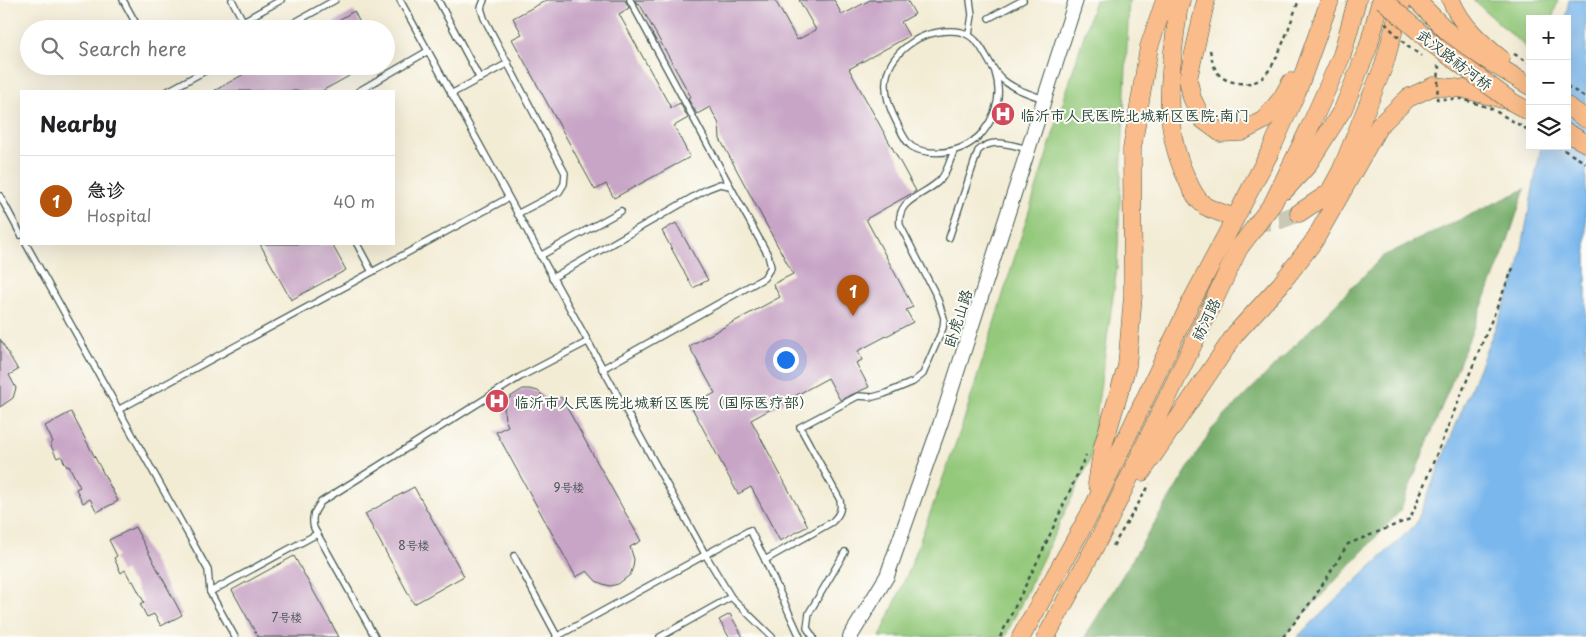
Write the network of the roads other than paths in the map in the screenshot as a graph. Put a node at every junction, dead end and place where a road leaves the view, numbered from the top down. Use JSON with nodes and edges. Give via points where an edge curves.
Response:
{"nodes":[{"id":1,"x":123,"y":0,"type":"edge"},
{"id":2,"x":232,"y":0,"type":"edge"},
{"id":3,"x":281,"y":0,"type":"edge"},
{"id":4,"x":335,"y":0,"type":"edge"},
{"id":5,"x":400,"y":0,"type":"edge"},
{"id":6,"x":438,"y":0,"type":"edge"},
{"id":7,"x":484,"y":0,"type":"edge"},
{"id":8,"x":630,"y":0,"type":"edge"},
{"id":9,"x":970,"y":0,"type":"edge"},
{"id":10,"x":1023,"y":0,"type":"edge"},
{"id":11,"x":1076,"y":0,"type":"edge"},
{"id":12,"x":1164,"y":0,"type":"edge"},
{"id":13,"x":1181,"y":0,"type":"edge"},
{"id":14,"x":1206,"y":0,"type":"edge"},
{"id":15,"x":1357,"y":0,"type":"edge"},
{"id":16,"x":1382,"y":0,"type":"edge"},
{"id":17,"x":1402,"y":0,"type":"edge"},
{"id":18,"x":1416,"y":0,"type":"edge"},
{"id":19,"x":1450,"y":0,"type":"edge"},
{"id":20,"x":1328,"y":5,"type":"edge"},
{"id":21,"x":989,"y":18,"type":"dead end"},
{"id":22,"x":134,"y":20,"type":"edge"},
{"id":23,"x":242,"y":20,"type":"edge"},
{"id":24,"x":245,"y":20,"type":"edge"},
{"id":25,"x":299,"y":20,"type":"edge"},
{"id":26,"x":969,"y":35,"type":"junction"},
{"id":27,"x":428,"y":51,"type":"junction"},
{"id":28,"x":508,"y":63,"type":"junction"},
{"id":29,"x":395,"y":70,"type":"edge"},
{"id":30,"x":995,"y":72,"type":"junction"},
{"id":31,"x":197,"y":75,"type":"edge"},
{"id":32,"x":387,"y":75,"type":"edge"},
{"id":33,"x":1526,"y":77,"type":"edge"},
{"id":34,"x":480,"y":78,"type":"junction"},
{"id":35,"x":1526,"y":84,"type":"edge"},
{"id":36,"x":170,"y":90,"type":"edge"},
{"id":37,"x":361,"y":90,"type":"edge"},
{"id":38,"x":451,"y":94,"type":"junction"},
{"id":39,"x":1044,"y":99,"type":"junction"},
{"id":40,"x":1512,"y":102,"type":"junction"},
{"id":41,"x":1526,"y":110,"type":"edge"},
{"id":42,"x":1571,"y":111,"type":"edge"},
{"id":43,"x":1586,"y":120,"type":"edge"},
{"id":44,"x":1571,"y":135,"type":"edge"},
{"id":45,"x":1586,"y":144,"type":"edge"},
{"id":46,"x":1028,"y":149,"type":"junction"},
{"id":47,"x":954,"y":151,"type":"junction"},
{"id":48,"x":730,"y":186,"type":"junction"},
{"id":49,"x":0,"y":196,"type":"edge"},
{"id":50,"x":508,"y":198,"type":"junction"},
{"id":51,"x":1273,"y":203,"type":"junction"},
{"id":52,"x":621,"y":211,"type":"dead end"},
{"id":53,"x":1299,"y":213,"type":"tunnel mouth"},
{"id":54,"x":517,"y":214,"type":"junction"},
{"id":55,"x":1226,"y":215,"type":"tunnel mouth"},
{"id":56,"x":20,"y":233,"type":"edge"},
{"id":57,"x":949,"y":238,"type":"dead end"},
{"id":58,"x":27,"y":245,"type":"edge"},
{"id":59,"x":358,"y":245,"type":"edge"},
{"id":60,"x":540,"y":256,"type":"junction"},
{"id":61,"x":372,"y":272,"type":"junction"},
{"id":62,"x":552,"y":278,"type":"junction"},
{"id":63,"x":587,"y":342,"type":"junction"},
{"id":64,"x":602,"y":369,"type":"junction"},
{"id":65,"x":118,"y":410,"type":"junction"},
{"id":66,"x":1093,"y":508,"type":"junction"},
{"id":67,"x":1108,"y":522,"type":"junction"},
{"id":68,"x":317,"y":534,"type":"junction"},
{"id":69,"x":845,"y":552,"type":"dead end"},
{"id":70,"x":705,"y":554,"type":"junction"},
{"id":71,"x":514,"y":556,"type":"dead end"},
{"id":72,"x":765,"y":560,"type":"junction"},
{"id":73,"x":210,"y":592,"type":"junction"},
{"id":74,"x":731,"y":597,"type":"junction"},
{"id":75,"x":557,"y":636,"type":"edge"},
{"id":76,"x":235,"y":637,"type":"edge"},
{"id":77,"x":375,"y":637,"type":"edge"},
{"id":78,"x":660,"y":637,"type":"edge"},
{"id":79,"x":772,"y":637,"type":"edge"},
{"id":80,"x":800,"y":637,"type":"edge"},
{"id":81,"x":812,"y":637,"type":"edge"},
{"id":82,"x":850,"y":637,"type":"edge"},
{"id":83,"x":1021,"y":637,"type":"edge"},
{"id":84,"x":1046,"y":637,"type":"edge"}],
"edges":[{"from":1,"to":22,"type":"lane"},
{"from":2,"to":23,"type":"lane"},
{"from":3,"to":24,"type":"lane"},
{"from":4,"to":25,"type":"lane"},
{"from":5,"to":27,"type":"lane"},
{"from":6,"to":34,"type":"lane"},
{"from":7,"to":28,"type":"lane","via":[[481,8],[484,18]]},
{"from":8,"to":48,"type":"lane"},
{"from":9,"to":26,"type":"lane"},
{"from":10,"to":21,"type":"lane"},
{"from":11,"to":39,"type":"street","name":"卧虎山路"},
{"from":12,"to":66,"type":"main road","via":[[1149,47],[1132,149],[1133,295],[1127,366],[1103,446]]},
{"from":13,"to":55,"type":"main road","via":[[1168,88],[1171,131],[1179,162],[1191,188],[1204,205]]},
{"from":14,"to":20,"type":"main road","via":[[1188,79],[1192,98],[1202,119],[1221,133],[1241,132],[1264,120],[1282,98]]},
{"from":15,"to":51,"type":"main road","name":"祊河路","via":[[1342,55]]},
{"from":16,"to":40,"type":"main road","name":"武汉路祊河桥","bridge":true,"via":[[1433,44]]},
{"from":16,"to":51,"type":"main road","via":[[1368,48],[1343,109],[1307,166]]},
{"from":17,"to":53,"type":"main road","via":[[1384,65],[1341,171],[1328,193]]},
{"from":18,"to":35,"type":"main road","name":"武汉路祊河桥","via":[[1459,43]]},
{"from":19,"to":33,"type":"main road","via":[[1474,36]]},
{"from":20,"to":66,"type":"main road","name":"祊河路","via":[[1272,150],[1190,304]]},
{"from":26,"to":30,"type":"lane","via":[[979,44]]},
{"from":26,"to":47,"type":"lane","via":[[952,30],[921,37],[897,54],[887,72],[885,85],[888,107],[912,146],[921,151]]},
{"from":27,"to":29,"type":"lane"},
{"from":27,"to":38,"type":"lane"},
{"from":28,"to":34,"type":"lane"},
{"from":28,"to":54,"type":"lane","via":[[565,173],[559,192]]},
{"from":30,"to":39,"type":"lane","via":[[1008,84]]},
{"from":30,"to":47,"type":"lane","via":[[999,92],[988,126],[977,139]]},
{"from":31,"to":36,"type":"lane"},
{"from":32,"to":37,"type":"lane"},
{"from":34,"to":38,"type":"lane"},
{"from":38,"to":50,"type":"lane"},
{"from":39,"to":46,"type":"street","name":"卧虎山路"},
{"from":40,"to":41,"type":"main road","name":"武汉路祊河桥","bridge":true},
{"from":40,"to":67,"type":"main road","bridge":true,"via":[[1464,89],[1434,86],[1408,98],[1379,126],[1314,241],[1236,333]]},
{"from":42,"to":43,"type":"main road"},
{"from":44,"to":45,"type":"main road"},
{"from":46,"to":57,"type":"lane","via":[[992,143],[985,144],[978,151]]},
{"from":46,"to":82,"type":"street","name":"卧虎山路","via":[[940,425],[887,576]]},
{"from":47,"to":72,"type":"lane","via":[[942,178],[908,202],[899,217],[900,225],[938,297],[944,318],[943,328],[923,374],[900,389],[873,397],[858,396],[800,427],[840,500],[841,508],[832,522]]},
{"from":48,"to":62,"type":"lane","via":[[720,184],[707,189]]},
{"from":48,"to":64,"type":"lane","via":[[768,255],[771,267],[764,278]]},
{"from":49,"to":56,"type":"lane"},
{"from":50,"to":54,"type":"lane"},
{"from":50,"to":61,"type":"lane"},
{"from":51,"to":67,"type":"main road","name":"祊河路","via":[[1239,248]]},
{"from":52,"to":60,"type":"lane"},
{"from":54,"to":60,"type":"lane"},
{"from":58,"to":65,"type":"lane"},
{"from":59,"to":61,"type":"lane"},
{"from":60,"to":62,"type":"lane"},
{"from":61,"to":65,"type":"lane"},
{"from":62,"to":63,"type":"lane"},
{"from":63,"to":64,"type":"lane"},
{"from":63,"to":68,"type":"lane","via":[[520,377],[321,502],[312,518]]},
{"from":64,"to":70,"type":"lane"},
{"from":65,"to":73,"type":"lane","via":[[208,570]]},
{"from":66,"to":83,"type":"main road","name":"祊河路"},
{"from":67,"to":84,"type":"main road","name":"祊河路"},
{"from":68,"to":73,"type":"lane"},
{"from":68,"to":77,"type":"lane"},
{"from":69,"to":81,"type":"lane","via":[[809,613],[807,628]]},
{"from":70,"to":72,"type":"lane","via":[[750,530]]},
{"from":70,"to":74,"type":"lane"},
{"from":70,"to":75,"type":"lane"},
{"from":71,"to":75,"type":"lane"},
{"from":72,"to":80,"type":"lane"},
{"from":73,"to":76,"type":"lane"},
{"from":74,"to":78,"type":"lane"},
{"from":74,"to":79,"type":"lane"}]}
